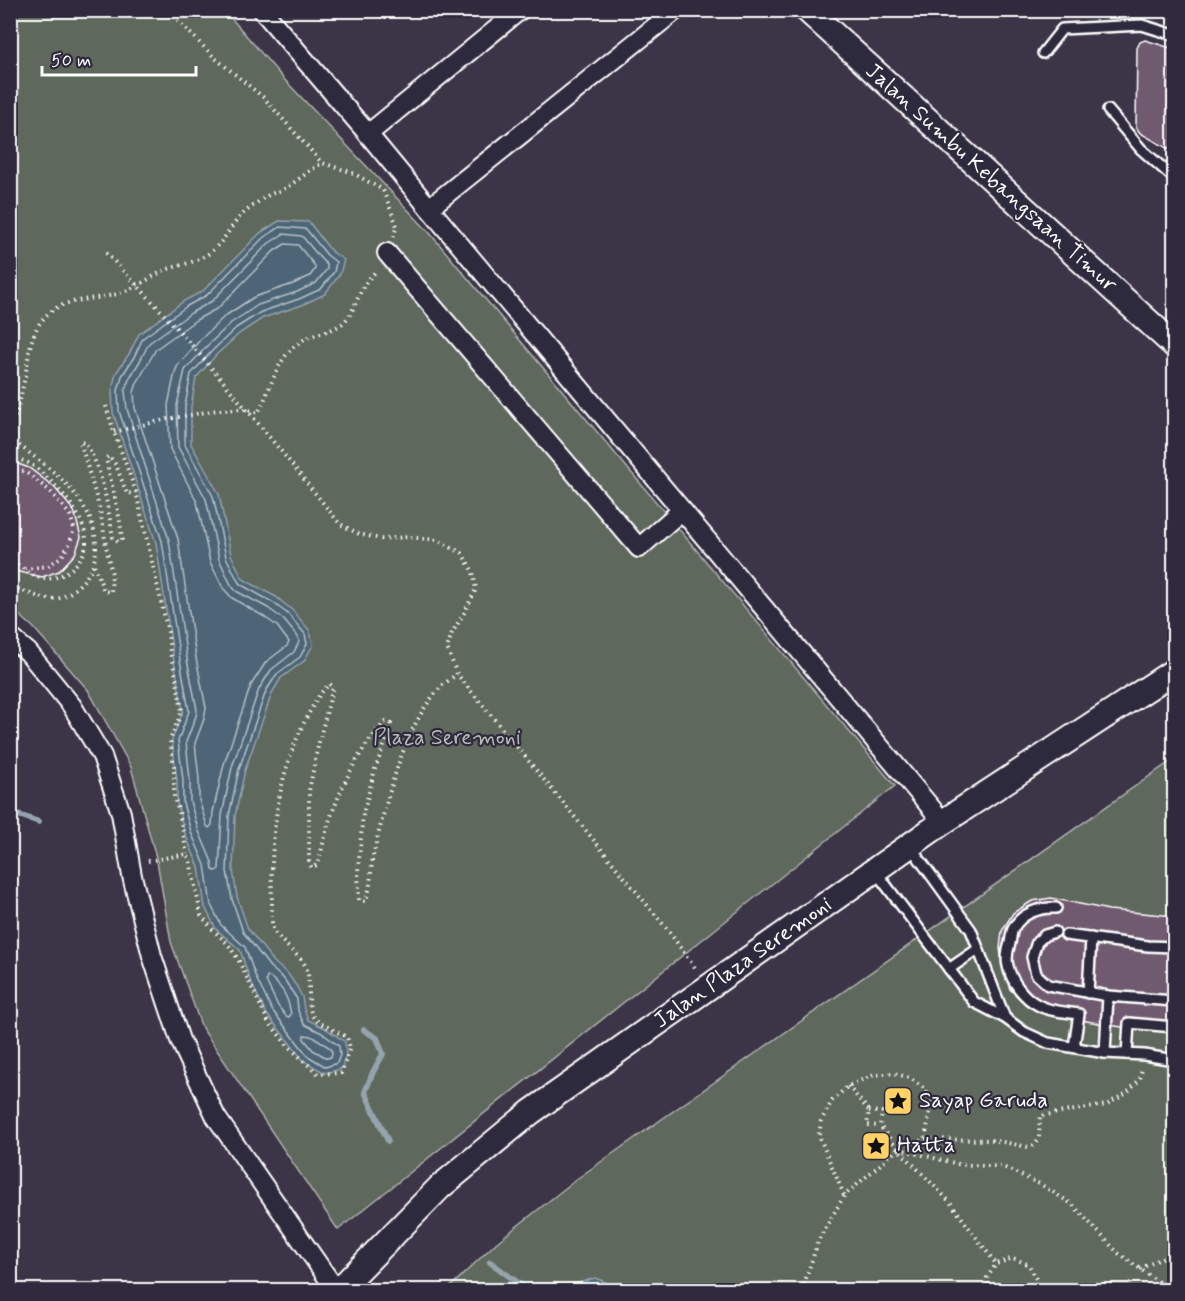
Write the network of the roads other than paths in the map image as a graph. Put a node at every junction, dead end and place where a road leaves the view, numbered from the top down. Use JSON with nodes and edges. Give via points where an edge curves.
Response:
{"nodes":[{"id":1,"x":262,"y":10,"type":"edge"},
{"id":2,"x":520,"y":10,"type":"edge"},
{"id":3,"x":676,"y":10,"type":"edge"},
{"id":4,"x":807,"y":10,"type":"edge"},
{"id":5,"x":1174,"y":36,"type":"edge"},
{"id":6,"x":1043,"y":53,"type":"dead end"},
{"id":7,"x":1108,"y":110,"type":"dead end"},
{"id":8,"x":368,"y":134,"type":"junction"},
{"id":9,"x":1174,"y":178,"type":"edge"},
{"id":10,"x":429,"y":208,"type":"junction"},
{"id":11,"x":387,"y":253,"type":"road end"},
{"id":12,"x":1174,"y":345,"type":"edge"},
{"id":13,"x":682,"y":510,"type":"junction"},
{"id":14,"x":10,"y":637,"type":"edge"},
{"id":15,"x":1174,"y":671,"type":"edge"},
{"id":16,"x":942,"y":822,"type":"junction"},
{"id":17,"x":909,"y":845,"type":"junction"},
{"id":18,"x":874,"y":870,"type":"junction"},
{"id":19,"x":1056,"y":908,"type":"dead end"},
{"id":20,"x":1055,"y":932,"type":"dead end"},
{"id":21,"x":1066,"y":935,"type":"dead end"},
{"id":22,"x":1091,"y":938,"type":"junction"},
{"id":23,"x":1174,"y":947,"type":"edge"},
{"id":24,"x":978,"y":949,"type":"junction"},
{"id":25,"x":949,"y":969,"type":"junction"},
{"id":26,"x":1088,"y":993,"type":"junction"},
{"id":27,"x":1108,"y":996,"type":"junction"},
{"id":28,"x":1174,"y":1001,"type":"edge"},
{"id":29,"x":1005,"y":1018,"type":"junction"},
{"id":30,"x":1174,"y":1027,"type":"edge"},
{"id":31,"x":1074,"y":1047,"type":"junction"},
{"id":32,"x":1105,"y":1053,"type":"junction"},
{"id":33,"x":1127,"y":1054,"type":"junction"},
{"id":34,"x":1174,"y":1060,"type":"edge"},
{"id":35,"x":337,"y":1290,"type":"edge"}],
"edges":[{"from":1,"to":8,"type":"street"},
{"from":2,"to":8,"type":"street"},
{"from":3,"to":10,"type":"street"},
{"from":4,"to":12,"type":"street","name":"Jalan Sumbu Kebangsaan Timur"},
{"from":5,"to":6,"type":"lane","via":[[1142,25],[1062,29]]},
{"from":7,"to":9,"type":"lane","via":[[1141,149]]},
{"from":8,"to":10,"type":"street"},
{"from":10,"to":13,"type":"street"},
{"from":11,"to":13,"type":"street","via":[[639,548]]},
{"from":13,"to":16,"type":"street"},
{"from":14,"to":35,"type":"street","via":[[28,652],[72,706],[102,756],[121,813],[152,956],[180,1040],[216,1117]]},
{"from":15,"to":16,"type":"street","name":"Jalan Plaza Seremoni"},
{"from":16,"to":17,"type":"street","name":"Jalan Plaza Seremoni"},
{"from":17,"to":18,"type":"street","name":"Jalan Plaza Seremoni"},
{"from":17,"to":24,"type":"lane","via":[[971,930]]},
{"from":18,"to":25,"type":"lane"},
{"from":18,"to":35,"type":"street","name":"Jalan Plaza Seremoni","via":[[531,1112],[440,1187]]},
{"from":19,"to":31,"type":"lane","via":[[1036,909],[1022,918],[1013,929],[1008,965],[1024,996],[1053,1010],[1079,1014]]},
{"from":20,"to":26,"type":"lane","via":[[1037,942],[1032,957],[1036,974],[1048,985]]},
{"from":21,"to":22,"type":"lane"},
{"from":22,"to":23,"type":"lane"},
{"from":22,"to":26,"type":"lane"},
{"from":24,"to":25,"type":"lane"},
{"from":24,"to":29,"type":"lane"},
{"from":25,"to":29,"type":"lane","via":[[974,1002]]},
{"from":26,"to":27,"type":"lane"},
{"from":27,"to":28,"type":"lane"},
{"from":27,"to":32,"type":"lane"},
{"from":29,"to":31,"type":"lane","via":[[1048,1043]]},
{"from":30,"to":33,"type":"lane","via":[[1129,1023]]},
{"from":31,"to":32,"type":"lane"},
{"from":32,"to":33,"type":"lane"},
{"from":33,"to":34,"type":"lane"}]}
